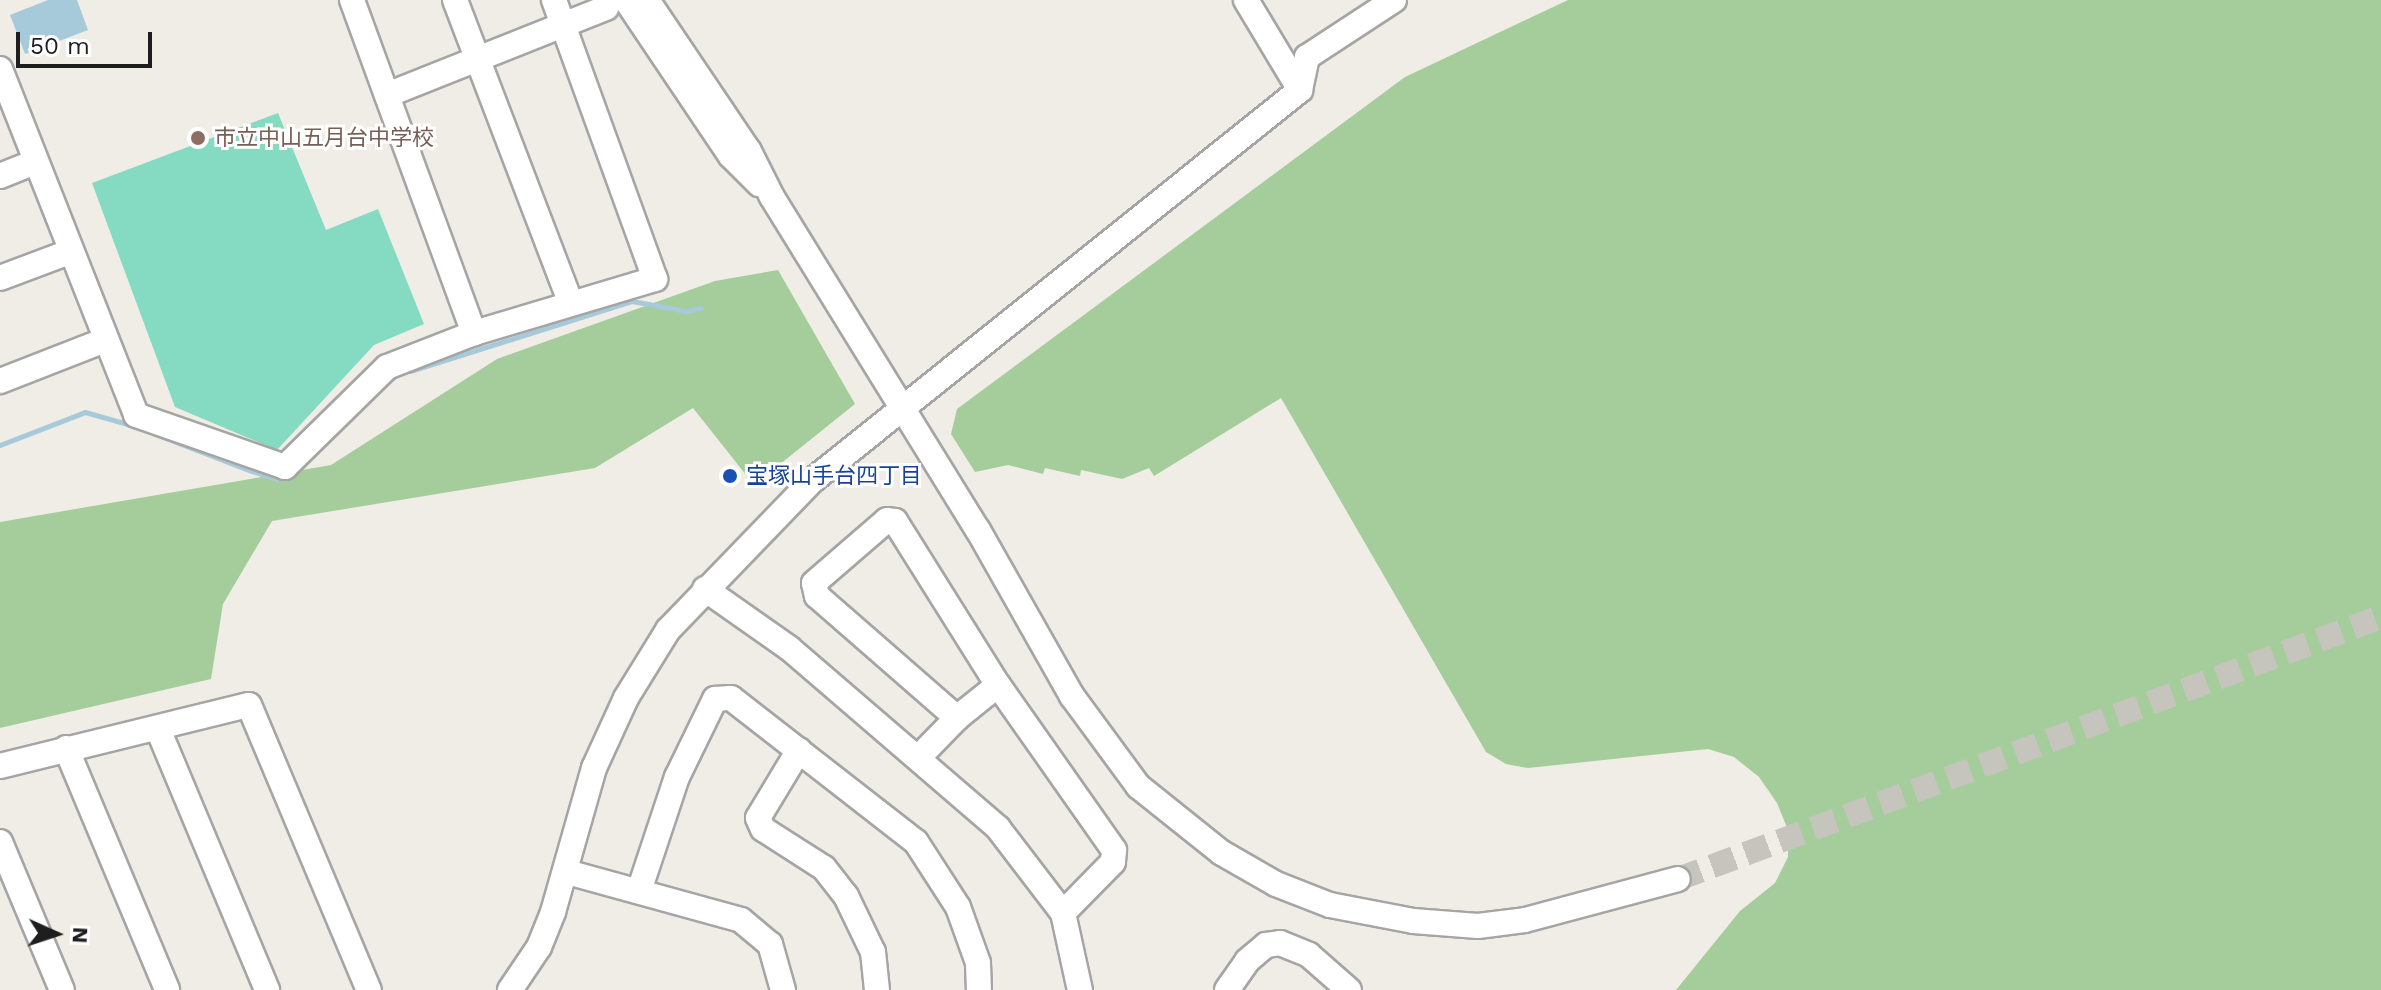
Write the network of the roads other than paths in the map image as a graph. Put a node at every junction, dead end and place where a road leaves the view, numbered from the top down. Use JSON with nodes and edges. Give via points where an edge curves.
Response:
{"nodes":[{"id":1,"x":352,"y":0,"type":"edge"},
{"id":2,"x":455,"y":0,"type":"edge"},
{"id":3,"x":554,"y":0,"type":"edge"},
{"id":4,"x":647,"y":0,"type":"edge"},
{"id":5,"x":1246,"y":0,"type":"edge"},
{"id":6,"x":1394,"y":0,"type":"edge"},
{"id":7,"x":616,"y":4,"type":"edge"},
{"id":8,"x":564,"y":25,"type":"junction"},
{"id":9,"x":478,"y":59,"type":"junction"},
{"id":10,"x":1,"y":73,"type":"edge"},
{"id":11,"x":1300,"y":90,"type":"junction"},
{"id":12,"x":387,"y":95,"type":"junction"},
{"id":13,"x":35,"y":162,"type":"junction"},
{"id":14,"x":0,"y":176,"type":"edge"},
{"id":15,"x":772,"y":197,"type":"junction"},
{"id":16,"x":69,"y":252,"type":"junction"},
{"id":17,"x":0,"y":278,"type":"edge"},
{"id":18,"x":571,"y":304,"type":"junction"},
{"id":19,"x":474,"y":333,"type":"junction"},
{"id":20,"x":105,"y":340,"type":"junction"},
{"id":21,"x":0,"y":381,"type":"edge"},
{"id":22,"x":902,"y":408,"type":"junction"},
{"id":23,"x":705,"y":589,"type":"junction"},
{"id":24,"x":998,"y":685,"type":"junction"},
{"id":25,"x":957,"y":718,"type":"junction"},
{"id":26,"x":158,"y":729,"type":"junction"},
{"id":27,"x":66,"y":748,"type":"junction"},
{"id":28,"x":799,"y":750,"type":"junction"},
{"id":29,"x":918,"y":758,"type":"junction"},
{"id":30,"x":0,"y":766,"type":"edge"},
{"id":31,"x":0,"y":842,"type":"edge"},
{"id":32,"x":567,"y":872,"type":"junction"},
{"id":33,"x":1678,"y":879,"type":"tunnel mouth"},
{"id":34,"x":640,"y":888,"type":"junction"},
{"id":35,"x":1063,"y":913,"type":"junction"},
{"id":36,"x":62,"y":990,"type":"edge"},
{"id":37,"x":167,"y":990,"type":"edge"},
{"id":38,"x":267,"y":990,"type":"edge"},
{"id":39,"x":369,"y":990,"type":"edge"},
{"id":40,"x":510,"y":990,"type":"edge"},
{"id":41,"x":783,"y":990,"type":"edge"},
{"id":42,"x":877,"y":990,"type":"edge"},
{"id":43,"x":979,"y":990,"type":"edge"},
{"id":44,"x":1080,"y":990,"type":"edge"},
{"id":45,"x":1227,"y":990,"type":"edge"},
{"id":46,"x":1349,"y":990,"type":"edge"}],
"edges":[{"from":1,"to":12,"type":"street"},
{"from":2,"to":9,"type":"street"},
{"from":3,"to":8,"type":"street"},
{"from":4,"to":15,"type":"street","via":[[749,151]]},
{"from":5,"to":11,"type":"street"},
{"from":6,"to":11,"type":"street","via":[[1307,57]]},
{"from":7,"to":8,"type":"street"},
{"from":7,"to":15,"type":"street","via":[[731,156]]},
{"from":8,"to":9,"type":"street"},
{"from":8,"to":18,"type":"street","via":[[655,279]]},
{"from":9,"to":12,"type":"street"},
{"from":9,"to":18,"type":"street"},
{"from":10,"to":13,"type":"street"},
{"from":11,"to":22,"type":"street"},
{"from":12,"to":19,"type":"street"},
{"from":13,"to":14,"type":"street"},
{"from":13,"to":16,"type":"street"},
{"from":15,"to":22,"type":"street"},
{"from":16,"to":17,"type":"street"},
{"from":16,"to":20,"type":"street"},
{"from":18,"to":19,"type":"street"},
{"from":19,"to":20,"type":"street","via":[[387,367],[285,467],[136,415]]},
{"from":20,"to":21,"type":"street"},
{"from":22,"to":23,"type":"street","via":[[778,512]]},
{"from":22,"to":33,"type":"street","via":[[1072,696],[1138,786],[1222,853],[1276,884],[1330,905],[1413,921],[1478,926],[1581,907]]},
{"from":23,"to":29,"type":"street","via":[[789,648]]},
{"from":23,"to":32,"type":"street","via":[[668,630],[626,698],[594,768]]},
{"from":24,"to":25,"type":"street"},
{"from":24,"to":25,"type":"street","via":[[895,521],[887,520],[814,583],[817,596]]},
{"from":24,"to":35,"type":"street","via":[[1114,850],[1113,862]]},
{"from":25,"to":29,"type":"street"},
{"from":26,"to":27,"type":"street"},
{"from":26,"to":38,"type":"street"},
{"from":26,"to":39,"type":"street","via":[[249,705]]},
{"from":27,"to":30,"type":"street"},
{"from":27,"to":37,"type":"street"},
{"from":28,"to":34,"type":"street","via":[[731,698],[715,699],[677,777]]},
{"from":28,"to":42,"type":"street","via":[[758,818],[763,829],[824,868],[846,896],[873,952]]},
{"from":28,"to":43,"type":"street","via":[[916,842],[958,907],[978,963]]},
{"from":29,"to":35,"type":"street","via":[[998,828]]},
{"from":31,"to":36,"type":"street"},
{"from":32,"to":34,"type":"street"},
{"from":32,"to":40,"type":"street","via":[[539,947]]},
{"from":34,"to":41,"type":"street","via":[[758,930],[778,959]]},
{"from":35,"to":44,"type":"street"},
{"from":45,"to":46,"type":"street","via":[[1247,961],[1266,945],[1280,943],[1309,955]]}]}
